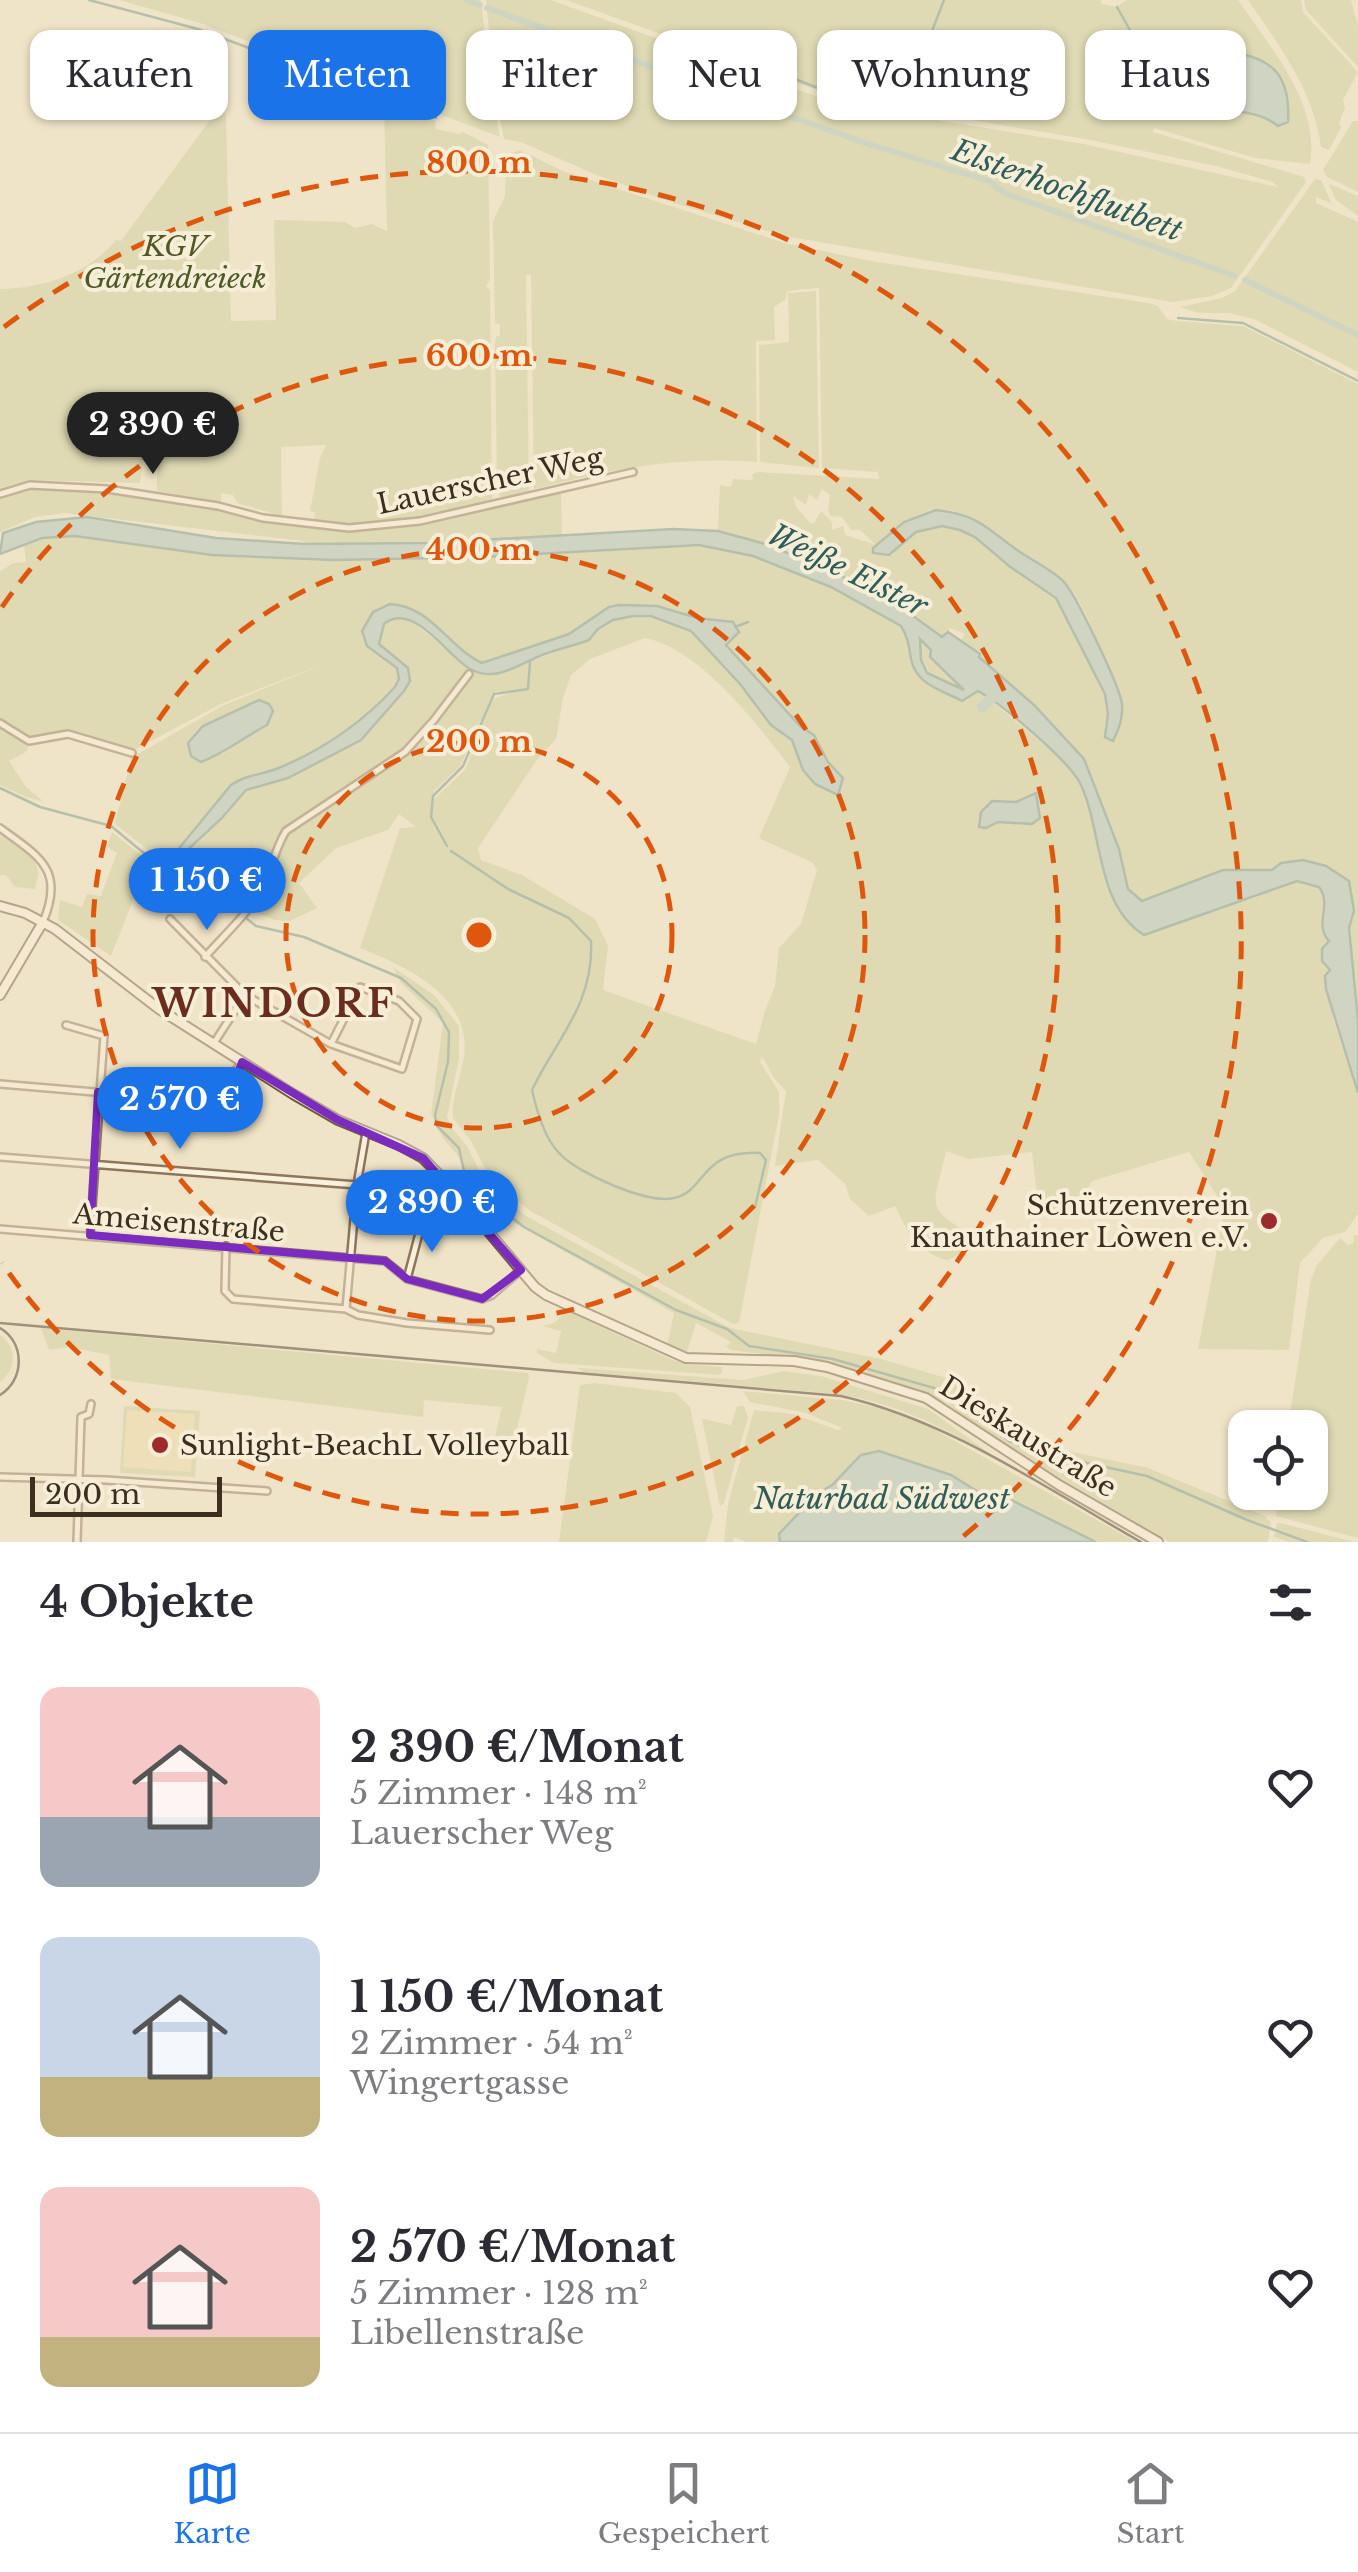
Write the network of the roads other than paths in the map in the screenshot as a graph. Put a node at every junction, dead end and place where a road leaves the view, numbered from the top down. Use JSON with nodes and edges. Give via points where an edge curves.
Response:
{"nodes":[{"id":1,"x":633,"y":472,"type":"dead end"},
{"id":2,"x":0,"y":494,"type":"edge"},
{"id":3,"x":469,"y":674,"type":"dead end"},
{"id":4,"x":0,"y":722,"type":"edge"},
{"id":5,"x":132,"y":752,"type":"dead end"},
{"id":6,"x":0,"y":828,"type":"edge"},
{"id":7,"x":0,"y":906,"type":"edge"},
{"id":8,"x":170,"y":918,"type":"dead end"},
{"id":9,"x":43,"y":922,"type":"junction"},
{"id":10,"x":205,"y":957,"type":"junction"},
{"id":11,"x":4,"y":977,"type":"edge"},
{"id":12,"x":0,"y":995,"type":"edge"},
{"id":13,"x":244,"y":995,"type":"junction"},
{"id":14,"x":66,"y":1025,"type":"dead end"},
{"id":15,"x":214,"y":1043,"type":"junction"},
{"id":16,"x":330,"y":1044,"type":"junction"},
{"id":17,"x":242,"y":1062,"type":"junction"},
{"id":18,"x":0,"y":1084,"type":"edge"},
{"id":19,"x":98,"y":1092,"type":"junction"},
{"id":20,"x":366,"y":1132,"type":"junction"},
{"id":21,"x":0,"y":1156,"type":"edge"},
{"id":22,"x":94,"y":1162,"type":"junction"},
{"id":23,"x":357,"y":1185,"type":"junction"},
{"id":24,"x":422,"y":1222,"type":"dead end"},
{"id":25,"x":0,"y":1229,"type":"edge"},
{"id":26,"x":90,"y":1235,"type":"junction"},
{"id":27,"x":226,"y":1246,"type":"junction"},
{"id":28,"x":351,"y":1258,"type":"junction"},
{"id":29,"x":521,"y":1270,"type":"junction"},
{"id":30,"x":407,"y":1279,"type":"junction"},
{"id":31,"x":346,"y":1309,"type":"junction"},
{"id":32,"x":490,"y":1330,"type":"dead end"},
{"id":33,"x":91,"y":1404,"type":"dead end"},
{"id":34,"x":0,"y":1477,"type":"edge"},
{"id":35,"x":80,"y":1480,"type":"junction"},
{"id":36,"x":266,"y":1491,"type":"dead end"},
{"id":37,"x":76,"y":1542,"type":"edge"},
{"id":38,"x":1158,"y":1542,"type":"edge"}],
"edges":[{"from":1,"to":2,"type":"street","name":"Lauerscher Weg","via":[[420,520],[349,528],[126,491],[30,485]]},
{"from":3,"to":10,"type":"street","via":[[404,752],[286,831],[265,884]]},
{"from":4,"to":5,"type":"street","via":[[29,741],[59,733]]},
{"from":6,"to":9,"type":"street","via":[[50,873],[54,888]]},
{"from":7,"to":9,"type":"main road","name":"Dieskaustraße"},
{"from":8,"to":10,"type":"street"},
{"from":9,"to":11,"type":"main road"},
{"from":9,"to":15,"type":"main road","name":"Dieskaustraße"},
{"from":10,"to":13,"type":"street"},
{"from":11,"to":12,"type":"main road"},
{"from":13,"to":15,"type":"street"},
{"from":13,"to":16,"type":"street"},
{"from":14,"to":19,"type":"street","via":[[104,1036]]},
{"from":15,"to":17,"type":"main road","name":"Dieskaustraße"},
{"from":16,"to":16,"type":"street","via":[[402,1069],[417,1019],[400,1001],[360,987]]},
{"from":17,"to":19,"type":"street","via":[[228,1080],[224,1109]]},
{"from":17,"to":20,"type":"main road","name":"Dieskaustraße"},
{"from":18,"to":19,"type":"street"},
{"from":19,"to":22,"type":"street"},
{"from":20,"to":23,"type":"street"},
{"from":20,"to":29,"type":"main road","name":"Dieskaustraße","via":[[423,1158]]},
{"from":21,"to":22,"type":"street"},
{"from":22,"to":23,"type":"street"},
{"from":22,"to":26,"type":"street"},
{"from":23,"to":28,"type":"street"},
{"from":24,"to":30,"type":"street"},
{"from":25,"to":26,"type":"street","name":"Ameisenstraße"},
{"from":26,"to":27,"type":"street","name":"Ameisenstraße"},
{"from":27,"to":28,"type":"street","name":"Ameisenstraße"},
{"from":27,"to":31,"type":"street","via":[[225,1291],[232,1299]]},
{"from":28,"to":30,"type":"street","name":"Ameisenstraße","via":[[385,1261]]},
{"from":28,"to":31,"type":"street"},
{"from":29,"to":30,"type":"street","name":"Ameisenstraße","via":[[482,1299]]},
{"from":29,"to":38,"type":"main road","name":"Dieskaustraße","via":[[546,1295],[674,1355],[811,1364],[926,1398]]},
{"from":31,"to":32,"type":"street","via":[[406,1323]]},
{"from":33,"to":35,"type":"street","via":[[80,1418]]},
{"from":34,"to":35,"type":"street"},
{"from":35,"to":36,"type":"street"},
{"from":35,"to":37,"type":"street"}]}
